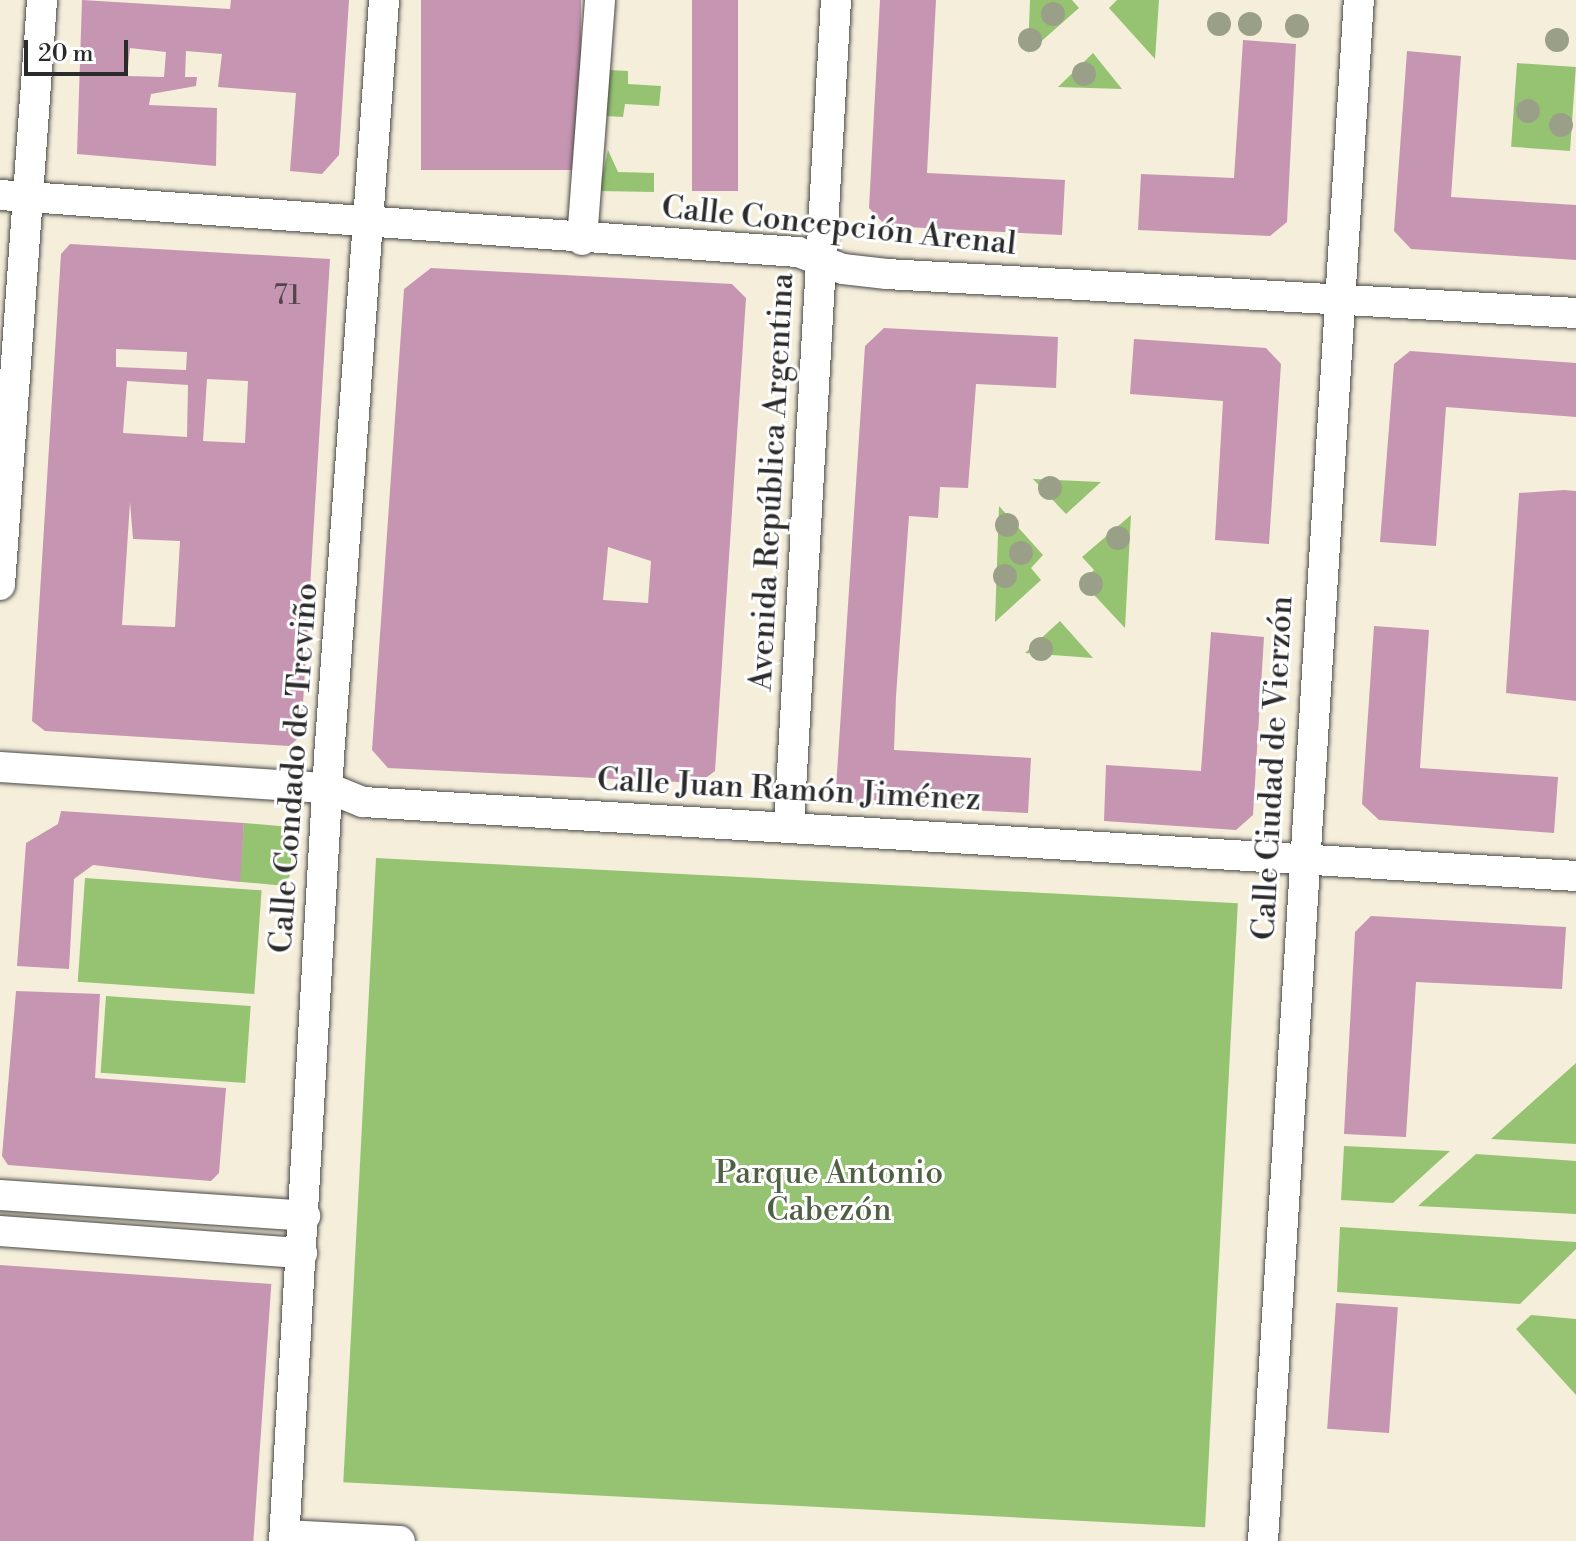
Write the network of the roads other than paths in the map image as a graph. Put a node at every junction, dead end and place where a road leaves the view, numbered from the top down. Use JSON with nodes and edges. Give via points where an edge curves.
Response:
{"nodes":[{"id":1,"x":42,"y":0,"type":"edge"},
{"id":2,"x":384,"y":0,"type":"edge"},
{"id":3,"x":600,"y":0,"type":"edge"},
{"id":4,"x":836,"y":0,"type":"edge"},
{"id":5,"x":1359,"y":0,"type":"edge"},
{"id":6,"x":0,"y":195,"type":"edge"},
{"id":7,"x":30,"y":197,"type":"junction"},
{"id":8,"x":369,"y":222,"type":"junction"},
{"id":9,"x":582,"y":240,"type":"junction"},
{"id":10,"x":820,"y":259,"type":"junction"},
{"id":11,"x":1341,"y":299,"type":"junction"},
{"id":12,"x":1576,"y":313,"type":"edge"},
{"id":13,"x":0,"y":585,"type":"edge"},
{"id":14,"x":0,"y":767,"type":"edge"},
{"id":15,"x":328,"y":788,"type":"junction"},
{"id":16,"x":789,"y":825,"type":"junction"},
{"id":17,"x":1304,"y":858,"type":"junction"},
{"id":18,"x":1576,"y":876,"type":"edge"},
{"id":19,"x":0,"y":1195,"type":"edge"},
{"id":20,"x":305,"y":1216,"type":"junction"},
{"id":21,"x":0,"y":1231,"type":"edge"},
{"id":22,"x":302,"y":1253,"type":"junction"},
{"id":23,"x":284,"y":1538,"type":"edge"},
{"id":24,"x":400,"y":1541,"type":"edge"},
{"id":25,"x":1263,"y":1541,"type":"edge"}],
"edges":[{"from":1,"to":7,"type":"street"},
{"from":2,"to":8,"type":"street","name":"Calle Condado de Treviño"},
{"from":3,"to":9,"type":"street"},
{"from":4,"to":10,"type":"street","name":"Avenida República Argentina"},
{"from":5,"to":11,"type":"street","name":"Calle Ciudad de Vierzón"},
{"from":6,"to":7,"type":"street","name":"Calle Concepción Arenal"},
{"from":7,"to":8,"type":"street","name":"Calle Concepción Arenal"},
{"from":7,"to":13,"type":"street"},
{"from":8,"to":9,"type":"street","name":"Calle Concepción Arenal"},
{"from":8,"to":15,"type":"street","name":"Calle Condado de Treviño"},
{"from":9,"to":10,"type":"street","name":"Calle Concepción Arenal"},
{"from":10,"to":11,"type":"street","name":"Calle Concepción Arenal","via":[[873,273]]},
{"from":10,"to":16,"type":"street","name":"Avenida República Argentina"},
{"from":11,"to":12,"type":"street","name":"Calle Concepción Arenal"},
{"from":11,"to":17,"type":"street","name":"Calle Ciudad de Vierzón"},
{"from":14,"to":15,"type":"street","name":"Calle Juan Ramón Jiménez"},
{"from":15,"to":16,"type":"street","name":"Calle Juan Ramón Jiménez","via":[[363,802]]},
{"from":15,"to":20,"type":"street","name":"Calle Condado de Treviño"},
{"from":16,"to":17,"type":"street","name":"Calle Juan Ramón Jiménez"},
{"from":17,"to":18,"type":"street","name":"Calle Juan Ramón Jiménez"},
{"from":17,"to":25,"type":"street","name":"Calle Ciudad de Vierzón"},
{"from":19,"to":20,"type":"street"},
{"from":20,"to":22,"type":"street","name":"Calle Condado de Treviño"},
{"from":21,"to":22,"type":"street"},
{"from":22,"to":23,"type":"street","name":"Calle Condado de Treviño"},
{"from":23,"to":24,"type":"street"}]}
